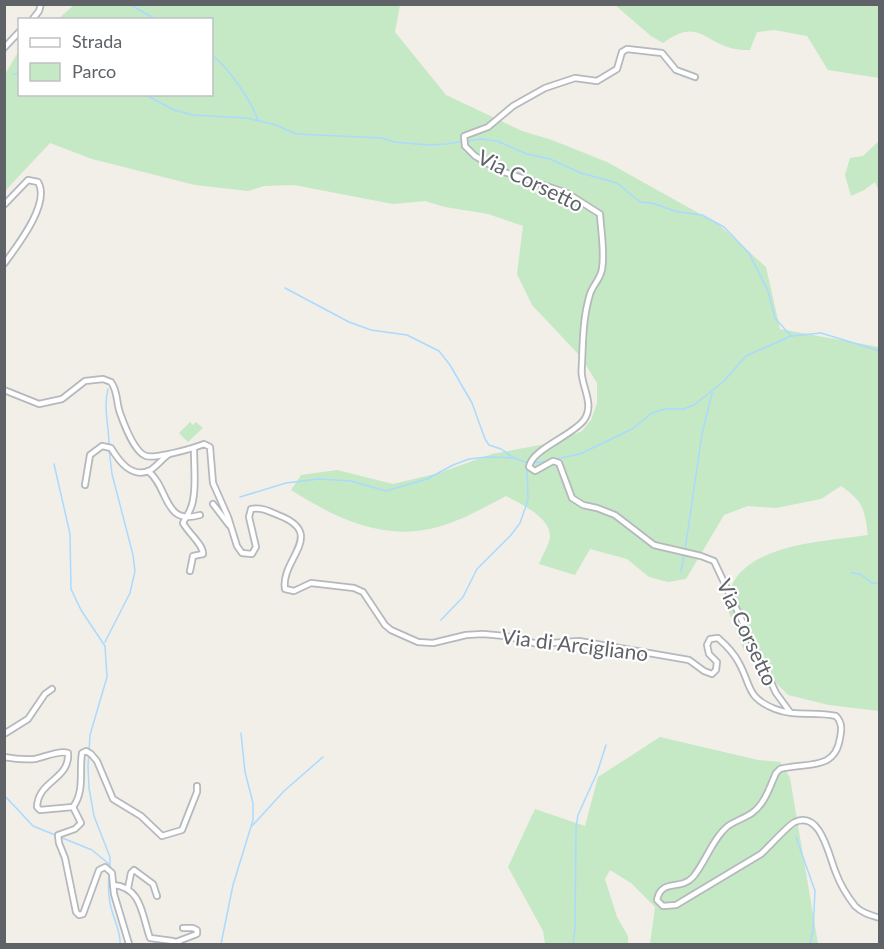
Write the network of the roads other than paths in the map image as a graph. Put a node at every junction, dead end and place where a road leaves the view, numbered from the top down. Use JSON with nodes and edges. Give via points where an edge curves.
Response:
{"nodes":[{"id":1,"x":41,"y":4,"type":"edge"},
{"id":2,"x":33,"y":18,"type":"edge"},
{"id":3,"x":18,"y":33,"type":"edge"},
{"id":4,"x":4,"y":48,"type":"edge"},
{"id":5,"x":695,"y":77,"type":"dead end"},
{"id":6,"x":4,"y":205,"type":"edge"},
{"id":7,"x":4,"y":264,"type":"edge"},
{"id":8,"x":4,"y":390,"type":"edge"},
{"id":9,"x":194,"y":450,"type":"junction"},
{"id":10,"x":173,"y":453,"type":"junction"},
{"id":11,"x":148,"y":471,"type":"junction"},
{"id":12,"x":85,"y":485,"type":"dead end"},
{"id":13,"x":213,"y":504,"type":"dead end"},
{"id":14,"x":200,"y":515,"type":"dead end"},
{"id":15,"x":185,"y":516,"type":"junction"},
{"id":16,"x":232,"y":530,"type":"junction"},
{"id":17,"x":190,"y":572,"type":"dead end"},
{"id":18,"x":52,"y":689,"type":"dead end"},
{"id":19,"x":791,"y":713,"type":"junction"},
{"id":20,"x":4,"y":734,"type":"edge"},
{"id":21,"x":4,"y":757,"type":"edge"},
{"id":22,"x":197,"y":786,"type":"dead end"},
{"id":23,"x":73,"y":807,"type":"junction"},
{"id":24,"x":113,"y":885,"type":"junction"},
{"id":25,"x":128,"y":888,"type":"junction"},
{"id":26,"x":157,"y":896,"type":"dead end"},
{"id":27,"x":879,"y":918,"type":"edge"},
{"id":28,"x":183,"y":928,"type":"dead end"},
{"id":29,"x":178,"y":943,"type":"edge"},
{"id":30,"x":129,"y":945,"type":"edge"}],
"edges":[{"from":1,"to":2,"type":"street"},
{"from":3,"to":4,"type":"street"},
{"from":5,"to":19,"type":"street","name":"Via Corsetto","via":[[676,70],[662,53],[627,49],[622,52],[617,69],[597,81],[575,78],[545,88],[513,106],[488,127],[464,136],[464,141],[475,156],[501,171],[567,193],[600,214],[602,273],[591,290],[583,333],[582,375],[588,410],[584,420],[536,455],[529,467],[535,471],[553,461],[559,464],[572,498],[583,505],[615,515],[654,545],[714,561],[776,693]]},
{"from":6,"to":7,"type":"street","via":[[28,180],[38,182],[40,202],[34,217]]},
{"from":8,"to":10,"type":"street","via":[[39,405],[62,399],[85,381],[107,380],[116,391],[120,412],[137,449],[148,456]]},
{"from":9,"to":10,"type":"street"},
{"from":9,"to":15,"type":"street","via":[[193,495]]},
{"from":9,"to":16,"type":"street","name":"Via di Arcigliano","via":[[204,444],[210,447],[213,483]]},
{"from":10,"to":11,"type":"street"},
{"from":11,"to":12,"type":"street","via":[[137,472],[124,466],[111,448],[102,446],[90,455]]},
{"from":11,"to":15,"type":"street","via":[[157,478],[171,511]]},
{"from":13,"to":16,"type":"street"},
{"from":14,"to":15,"type":"street"},
{"from":15,"to":17,"type":"street","via":[[183,523],[188,533],[202,545],[203,551],[193,556]]},
{"from":16,"to":19,"type":"street","name":"Via di Arcigliano","via":[[238,548],[249,555],[256,547],[251,510],[261,508],[291,520],[299,528],[300,537],[284,581],[285,589],[294,591],[311,583],[354,588],[363,592],[385,625],[418,642],[483,634],[538,644],[579,641],[689,660],[712,674],[717,662],[707,645],[710,639],[718,638],[740,663],[756,699]]},
{"from":18,"to":20,"type":"street","via":[[28,719]]},
{"from":19,"to":27,"type":"street","name":"Via di Arcigliano","via":[[836,716],[841,732],[836,754],[822,763],[780,769],[754,812],[727,827],[692,878],[665,886],[657,900],[663,906],[676,905],[761,854],[793,822],[804,819],[816,825],[823,835],[837,876],[855,905],[864,914]]},
{"from":21,"to":23,"type":"street","via":[[22,760],[68,753],[66,770],[48,785],[37,805],[42,811]]},
{"from":22,"to":23,"type":"street","via":[[182,830],[162,836],[141,816],[112,799],[97,761],[86,751],[82,753],[80,785]]},
{"from":23,"to":24,"type":"street","via":[[81,823],[58,835],[76,912],[83,914],[99,870],[105,867],[112,873]]},
{"from":24,"to":25,"type":"street"},
{"from":24,"to":30,"type":"street"},
{"from":25,"to":26,"type":"street","via":[[134,870],[153,884]]},
{"from":25,"to":29,"type":"street","via":[[142,911],[150,938]]},
{"from":28,"to":29,"type":"street","via":[[193,928],[197,934]]}]}
